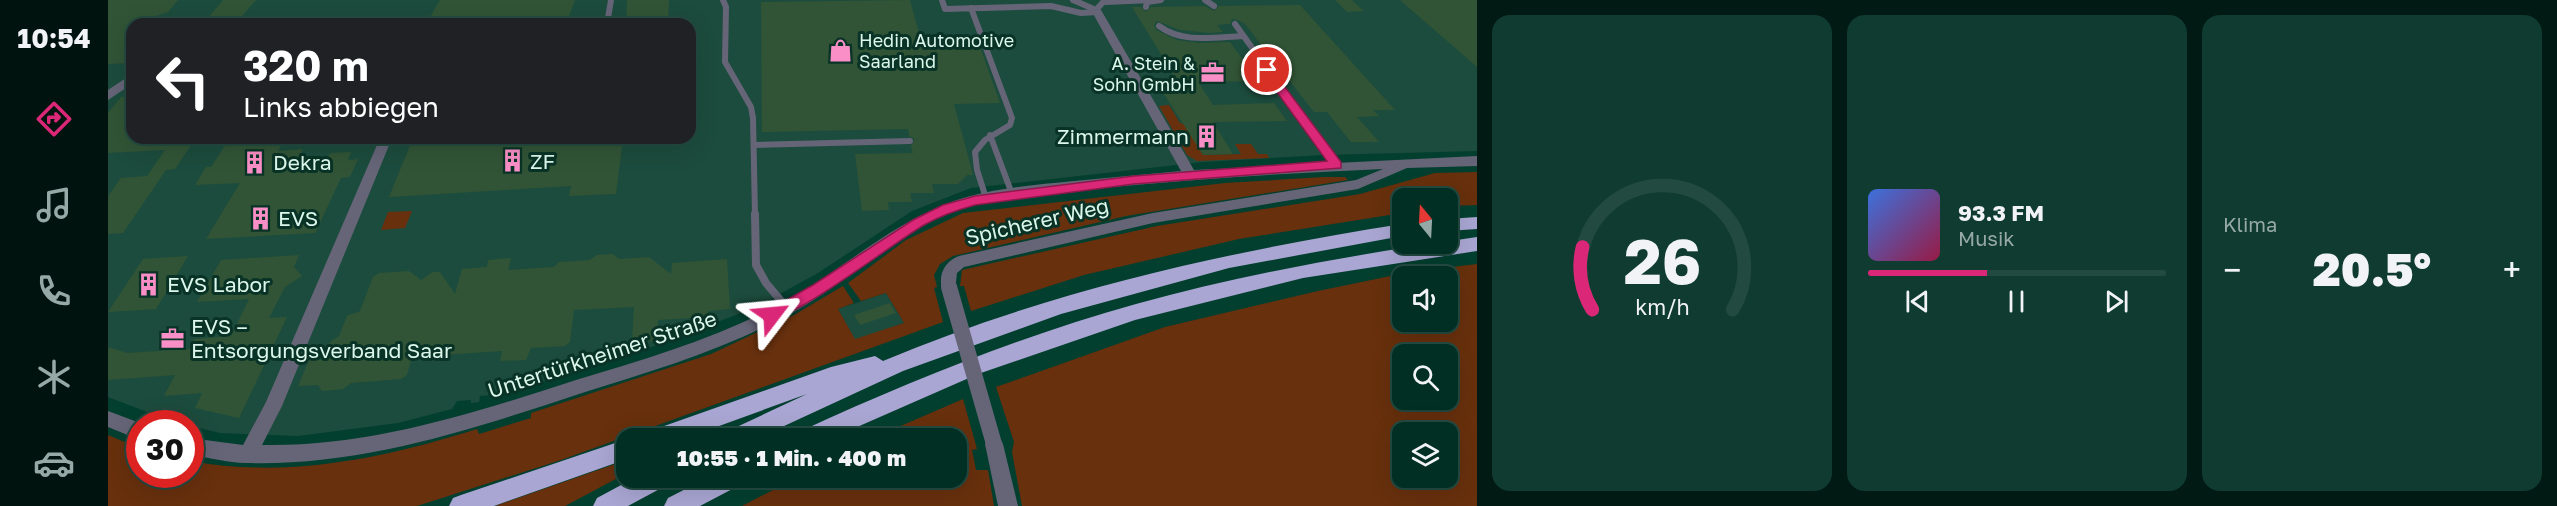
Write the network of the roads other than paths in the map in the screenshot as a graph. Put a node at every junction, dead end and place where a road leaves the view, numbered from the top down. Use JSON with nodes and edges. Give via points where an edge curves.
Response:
{"nodes":[{"id":1,"x":611,"y":0,"type":"edge"},
{"id":2,"x":723,"y":0,"type":"edge"},
{"id":3,"x":942,"y":0,"type":"edge"},
{"id":4,"x":1073,"y":0,"type":"edge"},
{"id":5,"x":1151,"y":0,"type":"edge"},
{"id":6,"x":1161,"y":0,"type":"edge"},
{"id":7,"x":1205,"y":0,"type":"edge"},
{"id":8,"x":1101,"y":6,"type":"edge"},
{"id":9,"x":1214,"y":6,"type":"dead end"},
{"id":10,"x":1146,"y":7,"type":"dead end"},
{"id":11,"x":971,"y":8,"type":"junction"},
{"id":12,"x":608,"y":18,"type":"edge"},
{"id":13,"x":1235,"y":24,"type":"dead end"},
{"id":14,"x":1160,"y":26,"type":"dead end"},
{"id":15,"x":1243,"y":36,"type":"junction"},
{"id":16,"x":126,"y":82,"type":"edge"},
{"id":17,"x":108,"y":96,"type":"edge"},
{"id":18,"x":990,"y":135,"type":"junction"},
{"id":19,"x":910,"y":141,"type":"dead end"},
{"id":20,"x":383,"y":144,"type":"edge"},
{"id":21,"x":755,"y":145,"type":"junction"},
{"id":22,"x":1477,"y":161,"type":"edge"},
{"id":23,"x":1410,"y":163,"type":"junction"},
{"id":24,"x":1336,"y":165,"type":"junction"},
{"id":25,"x":1190,"y":175,"type":"junction"},
{"id":26,"x":1012,"y":194,"type":"junction"},
{"id":27,"x":986,"y":198,"type":"junction"},
{"id":28,"x":1477,"y":223,"type":"edge"},
{"id":29,"x":1458,"y":224,"type":"edge"},
{"id":30,"x":1392,"y":232,"type":"edge"},
{"id":31,"x":1477,"y":244,"type":"edge"},
{"id":32,"x":787,"y":308,"type":"junction"},
{"id":33,"x":927,"y":352,"type":"junction"},
{"id":34,"x":108,"y":419,"type":"edge"},
{"id":35,"x":126,"y":426,"type":"edge"},
{"id":36,"x":686,"y":428,"type":"edge"},
{"id":37,"x":758,"y":428,"type":"edge"},
{"id":38,"x":831,"y":428,"type":"edge"},
{"id":39,"x":204,"y":448,"type":"edge"},
{"id":40,"x":616,"y":453,"type":"edge"},
{"id":41,"x":247,"y":455,"type":"junction"},
{"id":42,"x":639,"y":488,"type":"edge"},
{"id":43,"x":711,"y":488,"type":"edge"},
{"id":44,"x":461,"y":506,"type":"edge"},
{"id":45,"x":605,"y":506,"type":"edge"},
{"id":46,"x":676,"y":506,"type":"edge"},
{"id":47,"x":1008,"y":506,"type":"edge"}],
"edges":[{"from":1,"to":12,"type":"lane"},
{"from":2,"to":21,"type":"lane","via":[[725,62],[751,107]]},
{"from":3,"to":11,"type":"lane","via":[[945,9]]},
{"from":4,"to":8,"type":"lane"},
{"from":5,"to":6,"type":"lane"},
{"from":5,"to":8,"type":"lane"},
{"from":5,"to":10,"type":"lane"},
{"from":7,"to":9,"type":"lane"},
{"from":8,"to":11,"type":"lane","via":[[1081,13],[1051,6]]},
{"from":8,"to":25,"type":"street"},
{"from":11,"to":18,"type":"lane","via":[[1012,118],[1010,125]]},
{"from":13,"to":15,"type":"lane"},
{"from":14,"to":15,"type":"lane","via":[[1182,37]]},
{"from":15,"to":24,"type":"lane"},
{"from":16,"to":17,"type":"street"},
{"from":18,"to":26,"type":"lane"},
{"from":18,"to":27,"type":"lane","via":[[973,152]]},
{"from":19,"to":21,"type":"lane"},
{"from":20,"to":41,"type":"street","via":[[273,406]]},
{"from":21,"to":32,"type":"lane","via":[[756,265]]},
{"from":22,"to":23,"type":"street","name":"Untertürkheimer Straße"},
{"from":23,"to":24,"type":"street","name":"Untertürkheimer Straße"},
{"from":23,"to":47,"type":"street","name":"Spicherer Weg","bridge":true,"via":[[1358,184],[1153,218],[959,262],[951,268],[949,287]]},
{"from":24,"to":25,"type":"street","name":"Untertürkheimer Straße"},
{"from":25,"to":26,"type":"street","name":"Untertürkheimer Straße"},
{"from":26,"to":27,"type":"street","name":"Untertürkheimer Straße"},
{"from":27,"to":32,"type":"street","name":"Untertürkheimer Straße","via":[[947,208],[918,223]]},
{"from":28,"to":29,"type":"highway"},
{"from":30,"to":33,"type":"highway","via":[[1242,258],[1105,291]]},
{"from":31,"to":38,"type":"highway","via":[[1326,266],[1137,311],[940,378]]},
{"from":32,"to":41,"type":"street","name":"Untertürkheimer Straße","via":[[739,332],[663,360],[462,423],[381,444],[312,454]]},
{"from":33,"to":36,"type":"highway","via":[[831,376]]},
{"from":33,"to":37,"type":"highway"},
{"from":34,"to":35,"type":"street"},
{"from":39,"to":41,"type":"street","name":"Untertürkheimer Straße"},
{"from":40,"to":44,"type":"highway"},
{"from":42,"to":45,"type":"highway"},
{"from":43,"to":46,"type":"highway"}]}
